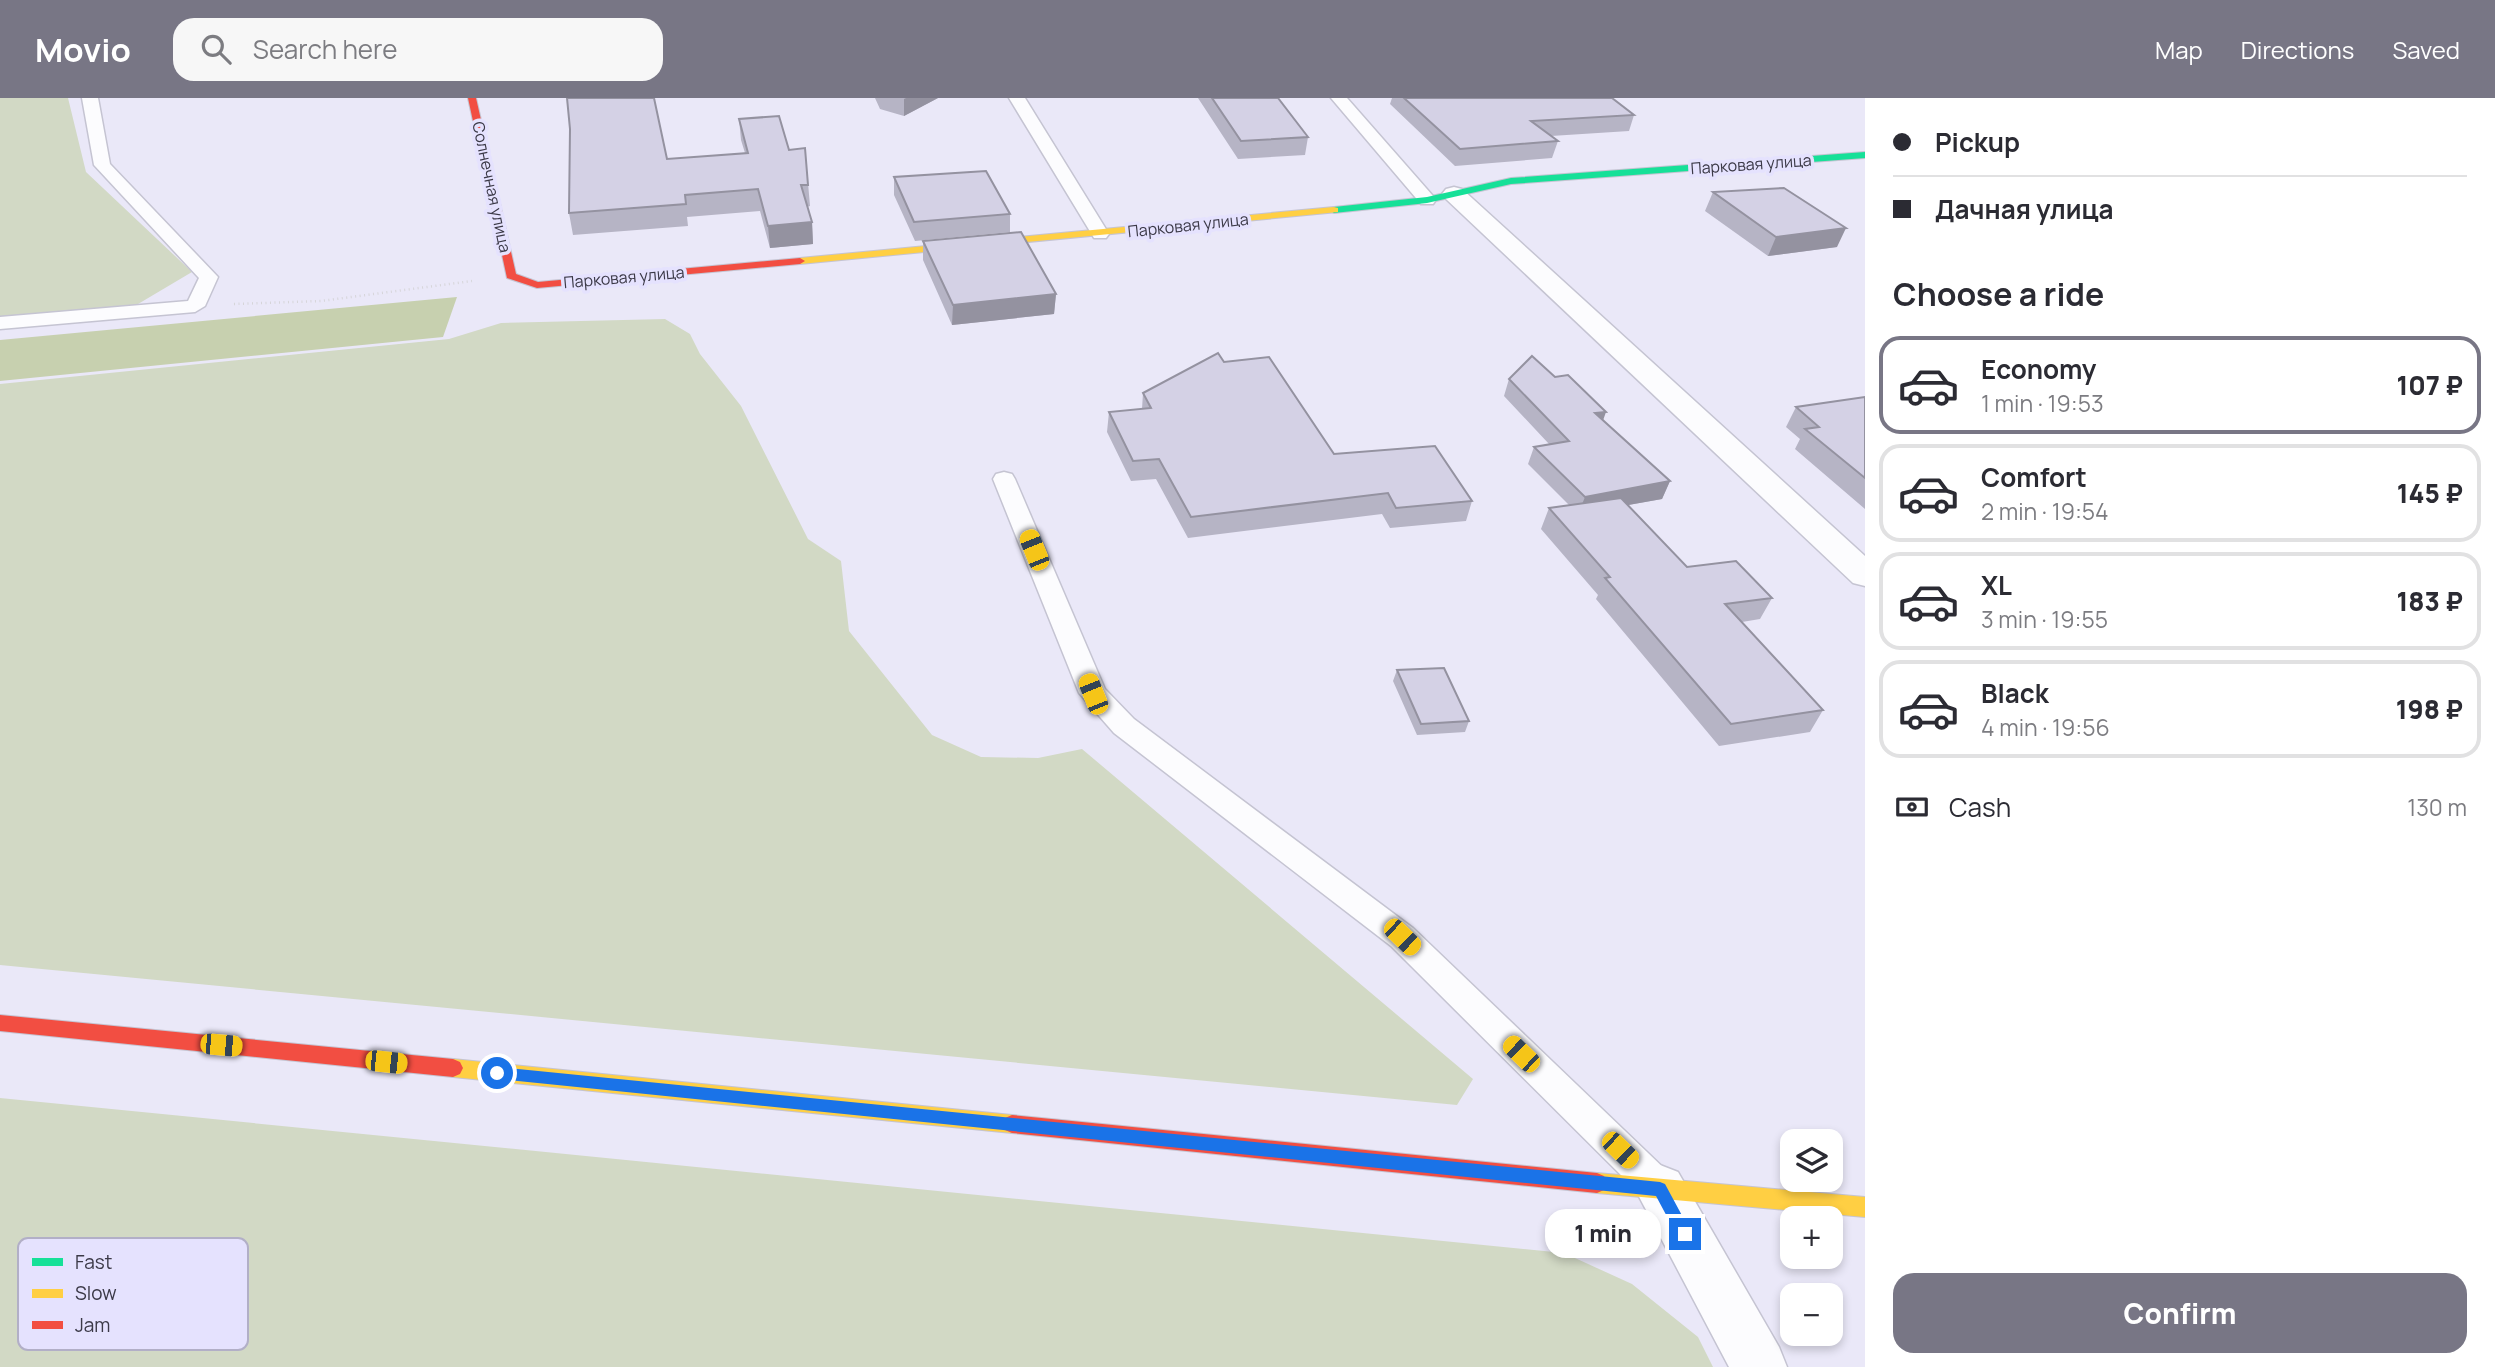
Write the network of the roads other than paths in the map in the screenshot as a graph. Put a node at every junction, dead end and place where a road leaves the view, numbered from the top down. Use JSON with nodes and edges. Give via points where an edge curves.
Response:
{"nodes":[{"id":1,"x":89,"y":98,"type":"edge"},
{"id":2,"x":472,"y":98,"type":"edge"},
{"id":3,"x":1017,"y":98,"type":"edge"},
{"id":4,"x":1339,"y":98,"type":"edge"},
{"id":5,"x":1865,"y":155,"type":"edge"},
{"id":6,"x":1440,"y":197,"type":"junction"},
{"id":7,"x":1100,"y":234,"type":"junction"},
{"id":8,"x":512,"y":276,"type":"joint"},
{"id":9,"x":0,"y":324,"type":"edge"},
{"id":10,"x":1004,"y":479,"type":"dead end"},
{"id":11,"x":1865,"y":575,"type":"edge"},
{"id":12,"x":0,"y":1023,"type":"edge"},
{"id":13,"x":1660,"y":1189,"type":"junction"},
{"id":14,"x":1865,"y":1207,"type":"edge"},
{"id":15,"x":1759,"y":1367,"type":"edge"}],
"edges":[{"from":1,"to":9,"type":"lane","via":[[102,165],[209,277],[195,306]]},
{"from":2,"to":8,"type":"street","name":"Солнечная улица"},
{"from":3,"to":7,"type":"lane"},
{"from":4,"to":6,"type":"lane"},
{"from":5,"to":6,"type":"street","name":"Парковая улица","via":[[1511,181]]},
{"from":6,"to":7,"type":"street","name":"Парковая улица"},
{"from":6,"to":11,"type":"street"},
{"from":7,"to":8,"type":"street","name":"Парковая улица","via":[[537,285]]},
{"from":10,"to":13,"type":"lane","via":[[1093,694],[1124,726],[1402,937]]},
{"from":12,"to":13,"type":"street"},
{"from":13,"to":14,"type":"street"},
{"from":13,"to":15,"type":"street"}]}
